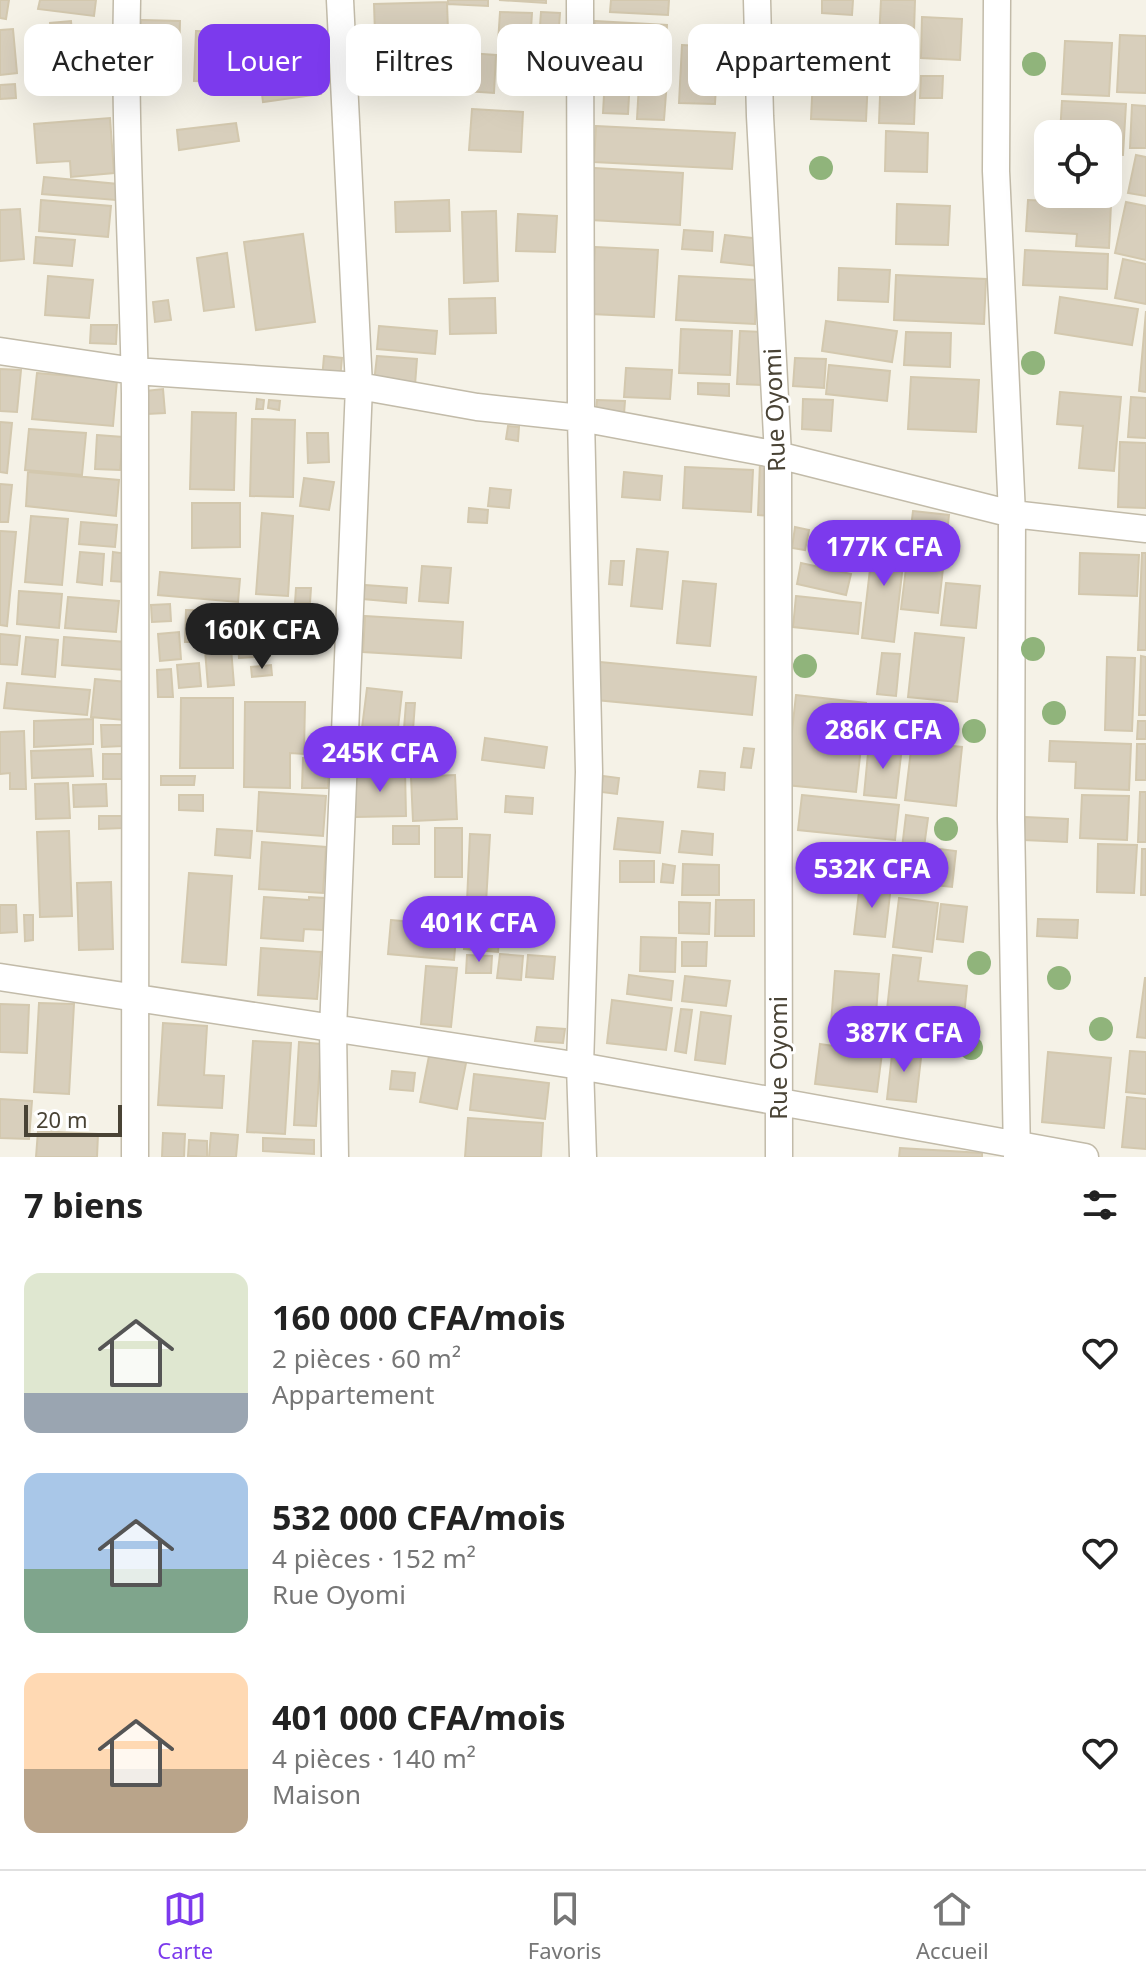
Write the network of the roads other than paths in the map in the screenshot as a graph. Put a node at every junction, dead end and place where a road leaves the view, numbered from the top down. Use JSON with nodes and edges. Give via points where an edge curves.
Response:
{"nodes":[{"id":1,"x":127,"y":0,"type":"edge"},
{"id":2,"x":340,"y":0,"type":"edge"},
{"id":3,"x":580,"y":0,"type":"edge"},
{"id":4,"x":757,"y":0,"type":"edge"},
{"id":5,"x":997,"y":0,"type":"edge"},
{"id":6,"x":0,"y":351,"type":"edge"},
{"id":7,"x":134,"y":371,"type":"junction"},
{"id":8,"x":359,"y":386,"type":"junction"},
{"id":9,"x":581,"y":418,"type":"junction"},
{"id":10,"x":778,"y":455,"type":"junction"},
{"id":11,"x":1012,"y":514,"type":"junction"},
{"id":12,"x":1146,"y":529,"type":"edge"},
{"id":13,"x":0,"y":977,"type":"edge"},
{"id":14,"x":135,"y":998,"type":"junction"},
{"id":15,"x":333,"y":1030,"type":"junction"},
{"id":16,"x":580,"y":1066,"type":"junction"},
{"id":17,"x":779,"y":1102,"type":"junction"},
{"id":18,"x":1018,"y":1151,"type":"edge"},
{"id":19,"x":135,"y":1157,"type":"edge"},
{"id":20,"x":335,"y":1157,"type":"edge"},
{"id":21,"x":583,"y":1157,"type":"edge"},
{"id":22,"x":779,"y":1157,"type":"edge"},
{"id":23,"x":1085,"y":1157,"type":"edge"}],
"edges":[{"from":1,"to":7,"type":"street"},
{"from":2,"to":8,"type":"street"},
{"from":3,"to":9,"type":"street"},
{"from":4,"to":10,"type":"street","name":"Rue Oyomi"},
{"from":5,"to":11,"type":"street","via":[[996,171]]},
{"from":6,"to":7,"type":"street"},
{"from":7,"to":8,"type":"street"},
{"from":7,"to":14,"type":"street"},
{"from":8,"to":9,"type":"street"},
{"from":8,"to":15,"type":"street"},
{"from":9,"to":10,"type":"street"},
{"from":9,"to":16,"type":"street","via":[[589,772]]},
{"from":10,"to":11,"type":"street"},
{"from":10,"to":17,"type":"street","name":"Rue Oyomi"},
{"from":11,"to":12,"type":"street"},
{"from":11,"to":18,"type":"street"},
{"from":13,"to":14,"type":"street"},
{"from":14,"to":15,"type":"street"},
{"from":14,"to":19,"type":"street"},
{"from":15,"to":16,"type":"street"},
{"from":15,"to":20,"type":"street"},
{"from":16,"to":17,"type":"street"},
{"from":16,"to":21,"type":"street"},
{"from":17,"to":18,"type":"street"},
{"from":17,"to":22,"type":"street","name":"Rue Oyomi"},
{"from":18,"to":23,"type":"street"}]}
